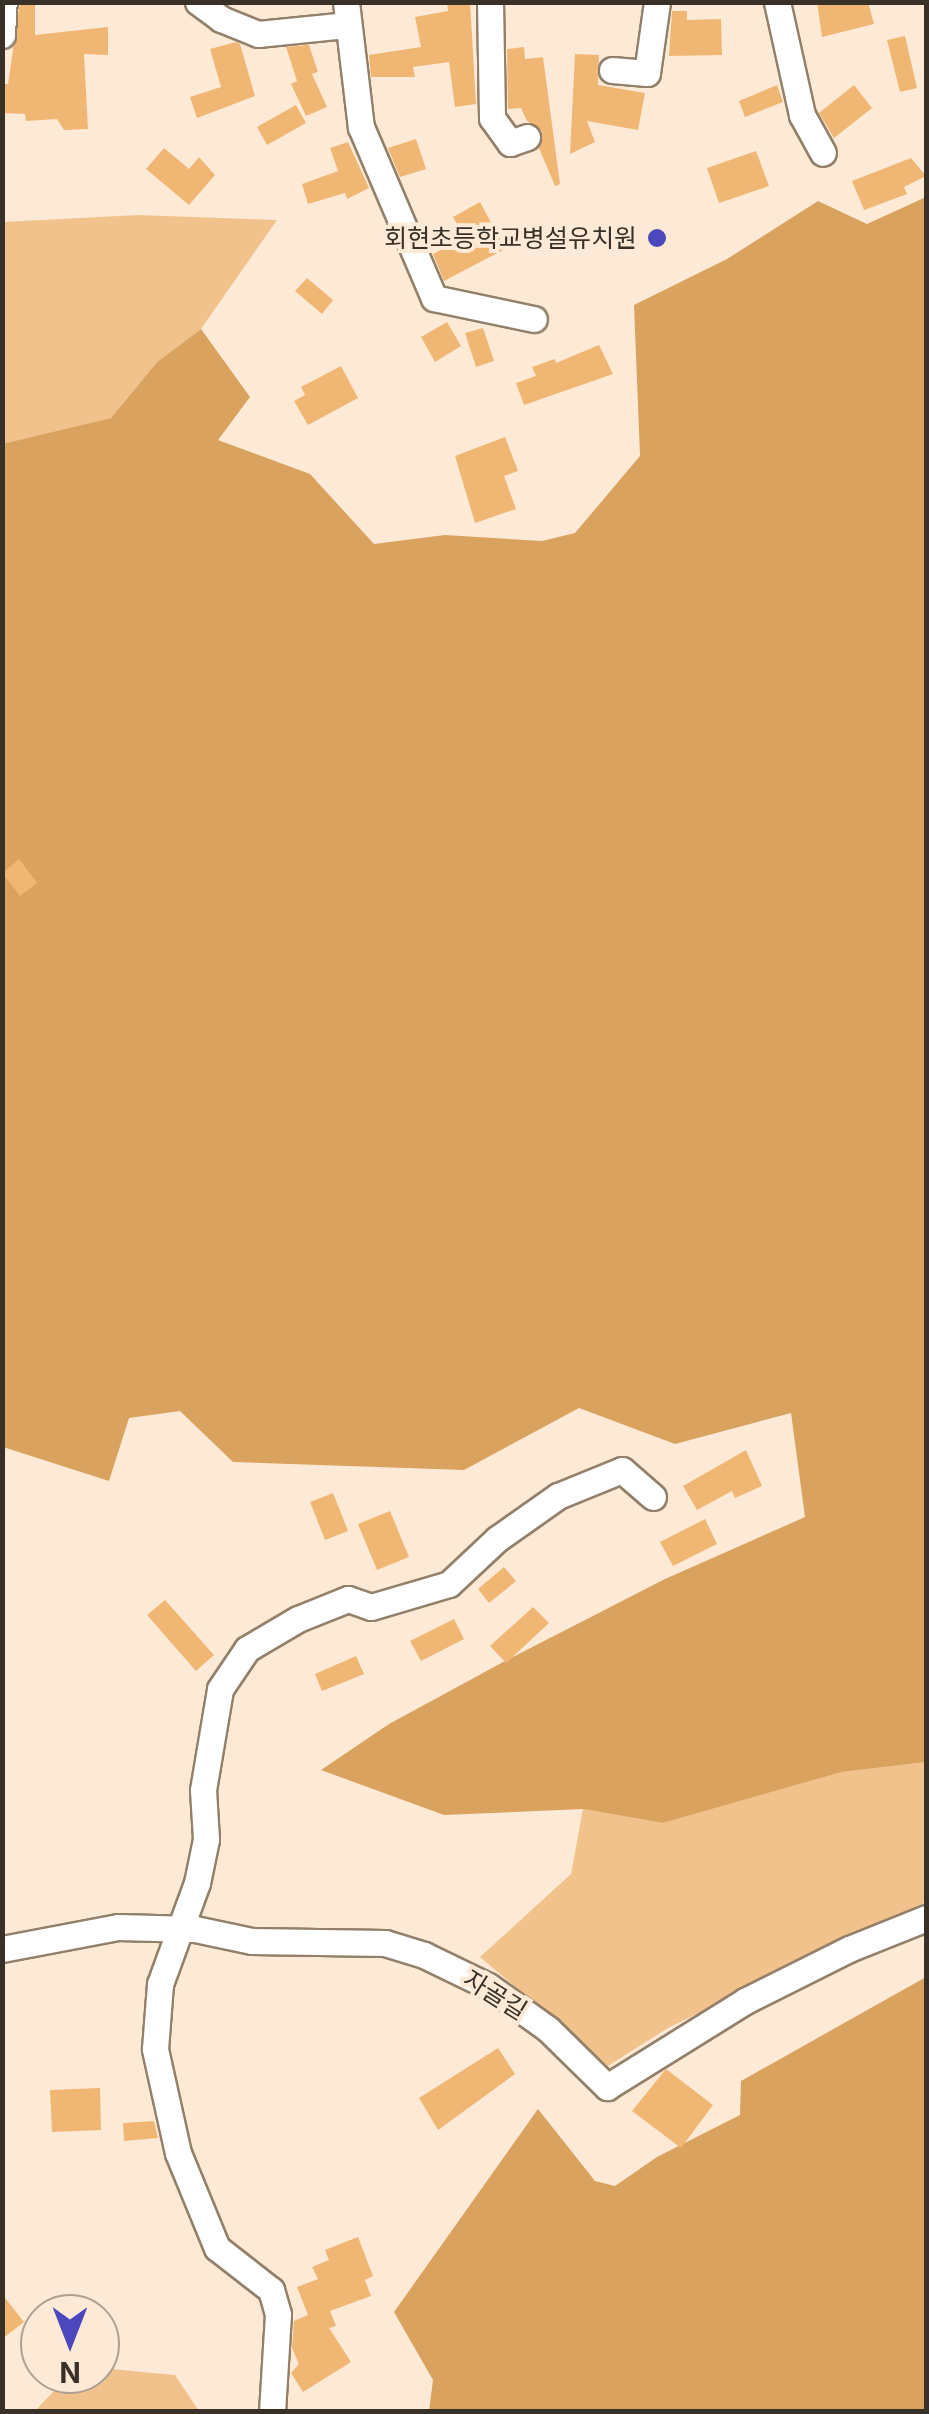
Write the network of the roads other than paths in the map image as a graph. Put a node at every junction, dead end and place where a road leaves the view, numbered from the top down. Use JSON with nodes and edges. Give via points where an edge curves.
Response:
{"nodes":[{"id":1,"x":4,"y":2,"type":"edge"},
{"id":2,"x":198,"y":2,"type":"edge"},
{"id":3,"x":490,"y":2,"type":"edge"},
{"id":4,"x":657,"y":2,"type":"edge"},
{"id":5,"x":777,"y":2,"type":"edge"},
{"id":6,"x":346,"y":14,"type":"edge"},
{"id":7,"x":2,"y":35,"type":"edge"},
{"id":8,"x":612,"y":70,"type":"dead end"},
{"id":9,"x":527,"y":137,"type":"dead end"},
{"id":10,"x":823,"y":153,"type":"dead end"},
{"id":11,"x":534,"y":319,"type":"dead end"},
{"id":12,"x":652,"y":1497,"type":"dead end"},
{"id":13,"x":926,"y":1918,"type":"edge"},
{"id":14,"x":180,"y":1930,"type":"junction"},
{"id":15,"x":2,"y":1948,"type":"edge"},
{"id":16,"x":272,"y":2412,"type":"edge"}],
"edges":[{"from":1,"to":7,"type":"street"},
{"from":2,"to":6,"type":"street","via":[[258,34]]},
{"from":3,"to":9,"type":"street","via":[[492,118],[510,143]]},
{"from":4,"to":8,"type":"street","via":[[647,73]]},
{"from":5,"to":10,"type":"street","via":[[802,115]]},
{"from":6,"to":11,"type":"street","via":[[362,128],[434,298]]},
{"from":12,"to":14,"type":"street","via":[[622,1470],[558,1496],[449,1584],[371,1606],[348,1599],[247,1649],[220,1689],[203,1790],[206,1839]]},
{"from":13,"to":14,"type":"street","name":"자골길","via":[[745,2001],[607,2087],[548,2028],[488,1986],[424,1955],[385,1943],[252,1940]]},
{"from":14,"to":15,"type":"street","name":"자골길","via":[[118,1927]]},
{"from":14,"to":16,"type":"street","via":[[160,1984],[156,2033],[166,2113],[217,2248],[270,2290],[278,2314]]}]}
